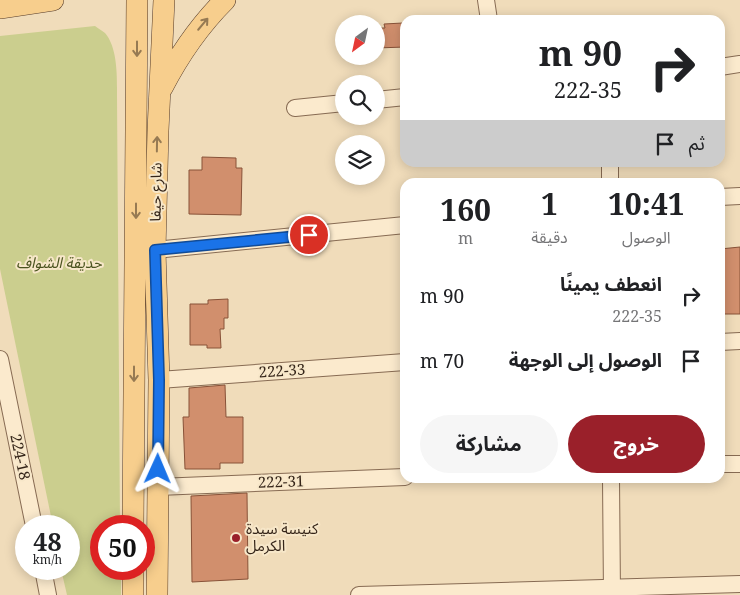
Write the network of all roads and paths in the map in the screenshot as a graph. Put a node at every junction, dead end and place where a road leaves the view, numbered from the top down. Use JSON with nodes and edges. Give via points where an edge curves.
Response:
{"nodes":[{"id":1,"x":53,"y":0,"type":"edge"},
{"id":2,"x":137,"y":0,"type":"edge"},
{"id":3,"x":164,"y":0,"type":"edge"},
{"id":4,"x":225,"y":0,"type":"edge"},
{"id":5,"x":486,"y":0,"type":"edge"},
{"id":6,"x":0,"y":8,"type":"edge"},
{"id":7,"x":488,"y":15,"type":"edge"},
{"id":8,"x":740,"y":64,"type":"edge"},
{"id":9,"x":725,"y":66,"type":"edge"},
{"id":10,"x":159,"y":95,"type":"junction"},
{"id":11,"x":400,"y":98,"type":"edge"},
{"id":12,"x":385,"y":99,"type":"edge"},
{"id":13,"x":335,"y":104,"type":"edge"},
{"id":14,"x":295,"y":108,"type":"dead end"},
{"id":15,"x":740,"y":196,"type":"edge"},
{"id":16,"x":725,"y":197,"type":"edge"},
{"id":17,"x":400,"y":226,"type":"edge"},
{"id":18,"x":155,"y":250,"type":"junction"},
{"id":19,"x":740,"y":341,"type":"edge"},
{"id":20,"x":725,"y":342,"type":"edge"},
{"id":21,"x":0,"y":359,"type":"edge"},
{"id":22,"x":400,"y":362,"type":"edge"},
{"id":23,"x":159,"y":380,"type":"junction"},
{"id":24,"x":4,"y":398,"type":"edge"},
{"id":25,"x":725,"y":464,"type":"edge"},
{"id":26,"x":740,"y":464,"type":"edge"},
{"id":27,"x":400,"y":476,"type":"edge"},
{"id":28,"x":611,"y":483,"type":"edge"},
{"id":29,"x":158,"y":487,"type":"junction"},
{"id":30,"x":31,"y":515,"type":"edge"},
{"id":31,"x":133,"y":515,"type":"edge"},
{"id":32,"x":45,"y":580,"type":"edge"},
{"id":33,"x":133,"y":580,"type":"edge"},
{"id":34,"x":740,"y":584,"type":"edge"},
{"id":35,"x":612,"y":591,"type":"edge"},
{"id":36,"x":48,"y":595,"type":"edge"},
{"id":37,"x":133,"y":595,"type":"edge"},
{"id":38,"x":157,"y":595,"type":"edge"},
{"id":39,"x":359,"y":595,"type":"edge"}],
"edges":[{"from":1,"to":6,"type":"main road"},
{"from":2,"to":31,"type":"main road","name":"شارع حيفا","one_way":true},
{"from":3,"to":10,"type":"main road","name":"شارع حيفا"},
{"from":10,"to":4,"type":"main road","one_way":true,"via":[[184,49]]},
{"from":5,"to":7,"type":"street"},
{"from":8,"to":9,"type":"street"},
{"from":18,"to":10,"type":"main road","name":"شارع حيفا","one_way":true},
{"from":11,"to":12,"type":"street"},
{"from":13,"to":14,"type":"street"},
{"from":15,"to":16,"type":"street"},
{"from":17,"to":18,"type":"street"},
{"from":18,"to":23,"type":"main road","name":"شارع حيفا"},
{"from":19,"to":20,"type":"street"},
{"from":21,"to":24,"type":"street","name":"224-18"},
{"from":22,"to":23,"type":"street","name":"222-33"},
{"from":23,"to":29,"type":"main road","name":"شارع حيفا"},
{"from":24,"to":30,"type":"street","name":"224-18"},
{"from":25,"to":26,"type":"street"},
{"from":27,"to":29,"type":"street","name":"222-31"},
{"from":28,"to":35,"type":"street"},
{"from":29,"to":38,"type":"main road","name":"شارع حيفا"},
{"from":32,"to":36,"type":"street"},
{"from":33,"to":37,"type":"main road"},
{"from":34,"to":35,"type":"street"},
{"from":35,"to":39,"type":"street"}]}
